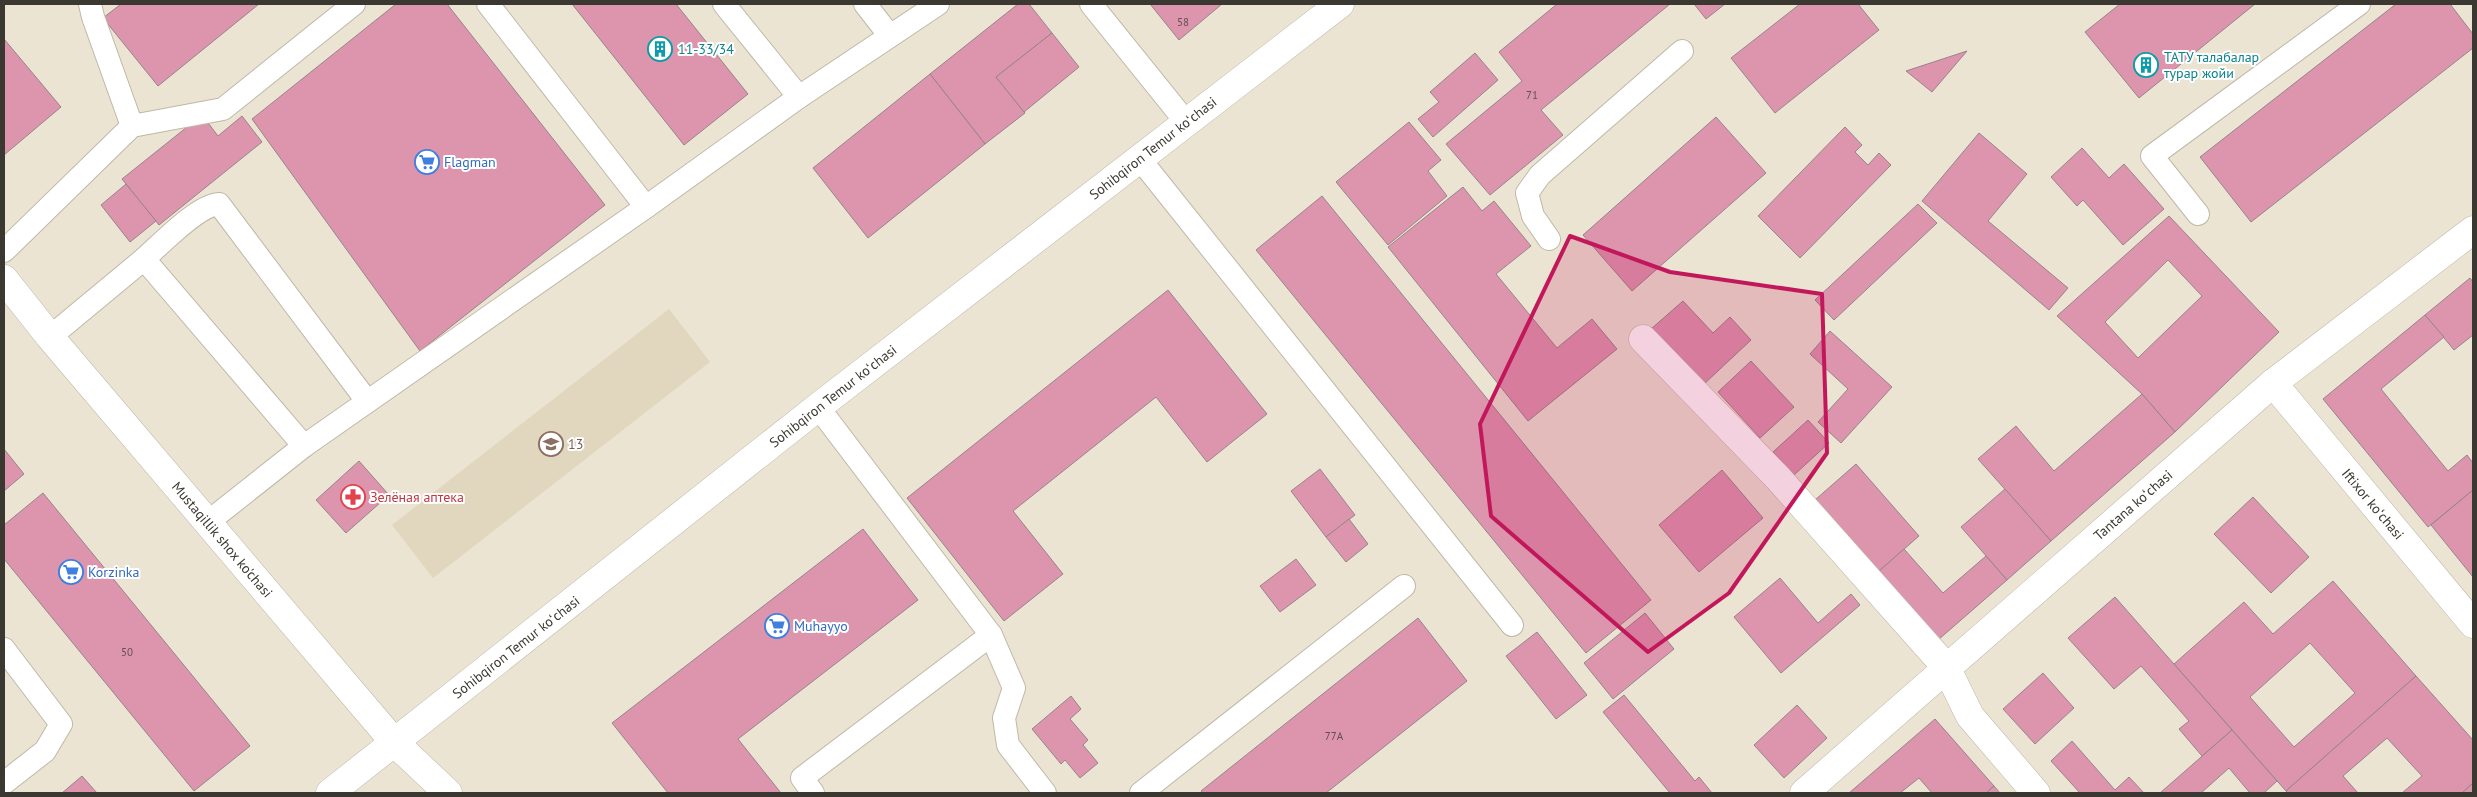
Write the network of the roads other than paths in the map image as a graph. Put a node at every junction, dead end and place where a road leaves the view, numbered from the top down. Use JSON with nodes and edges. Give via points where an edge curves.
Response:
{"nodes":[{"id":1,"x":90,"y":4,"type":"edge"},
{"id":2,"x":354,"y":4,"type":"edge"},
{"id":3,"x":488,"y":4,"type":"edge"},
{"id":4,"x":724,"y":4,"type":"edge"},
{"id":5,"x":866,"y":4,"type":"edge"},
{"id":6,"x":938,"y":4,"type":"edge"},
{"id":7,"x":1091,"y":4,"type":"edge"},
{"id":8,"x":1340,"y":4,"type":"edge"},
{"id":9,"x":2359,"y":4,"type":"edge"},
{"id":10,"x":890,"y":36,"type":"junction"},
{"id":11,"x":1682,"y":51,"type":"dead end"},
{"id":12,"x":799,"y":97,"type":"junction"},
{"id":13,"x":1186,"y":122,"type":"junction"},
{"id":14,"x":132,"y":126,"type":"junction"},
{"id":15,"x":1139,"y":158,"type":"junction"},
{"id":16,"x":646,"y":207,"type":"junction"},
{"id":17,"x":2198,"y":214,"type":"dead end"},
{"id":18,"x":2473,"y":230,"type":"edge"},
{"id":19,"x":1549,"y":239,"type":"dead end"},
{"id":20,"x":4,"y":251,"type":"edge"},
{"id":21,"x":144,"y":259,"type":"junction"},
{"id":22,"x":4,"y":279,"type":"edge"},
{"id":23,"x":50,"y":337,"type":"junction"},
{"id":24,"x":1643,"y":339,"type":"dead end"},
{"id":25,"x":2273,"y":383,"type":"junction"},
{"id":26,"x":367,"y":401,"type":"junction"},
{"id":27,"x":818,"y":407,"type":"junction"},
{"id":28,"x":304,"y":446,"type":"junction"},
{"id":29,"x":208,"y":522,"type":"junction"},
{"id":30,"x":1404,"y":586,"type":"dead end"},
{"id":31,"x":2473,"y":624,"type":"edge"},
{"id":32,"x":1512,"y":625,"type":"dead end"},
{"id":33,"x":991,"y":636,"type":"junction"},
{"id":34,"x":4,"y":649,"type":"edge"},
{"id":35,"x":1946,"y":667,"type":"junction"},
{"id":36,"x":395,"y":743,"type":"junction"},
{"id":37,"x":4,"y":783,"type":"edge"},
{"id":38,"x":330,"y":793,"type":"edge"},
{"id":39,"x":448,"y":793,"type":"edge"},
{"id":40,"x":814,"y":793,"type":"edge"},
{"id":41,"x":1045,"y":793,"type":"edge"},
{"id":42,"x":1141,"y":793,"type":"edge"},
{"id":43,"x":1804,"y":793,"type":"edge"},
{"id":44,"x":2036,"y":793,"type":"edge"}],
"edges":[{"from":1,"to":14,"type":"lane"},
{"from":2,"to":14,"type":"lane","via":[[223,109]]},
{"from":3,"to":16,"type":"lane"},
{"from":4,"to":12,"type":"lane"},
{"from":5,"to":10,"type":"lane"},
{"from":6,"to":10,"type":"lane"},
{"from":7,"to":13,"type":"lane"},
{"from":8,"to":13,"type":"main road","name":"Sohibqiron Temur koʻchasi"},
{"from":9,"to":17,"type":"lane","via":[[2152,156]]},
{"from":10,"to":12,"type":"lane"},
{"from":11,"to":19,"type":"lane","via":[[1540,175],[1527,193],[1533,216]]},
{"from":12,"to":16,"type":"lane"},
{"from":13,"to":15,"type":"main road","name":"Sohibqiron Temur koʻchasi"},
{"from":14,"to":20,"type":"lane"},
{"from":15,"to":27,"type":"main road","name":"Sohibqiron Temur koʻchasi"},
{"from":15,"to":32,"type":"lane"},
{"from":16,"to":26,"type":"lane"},
{"from":18,"to":25,"type":"main road","name":"Tantana koʻchasi"},
{"from":21,"to":23,"type":"lane"},
{"from":21,"to":26,"type":"lane","via":[[200,211],[211,204],[219,204]]},
{"from":21,"to":28,"type":"lane"},
{"from":22,"to":23,"type":"main road","name":"Mustaqillik shox ko'chasi"},
{"from":23,"to":29,"type":"main road","name":"Mustaqillik shox ko'chasi"},
{"from":24,"to":35,"type":"main road","via":[[1778,478]]},
{"from":25,"to":31,"type":"main road","name":"Iftixor koʻchasi"},
{"from":25,"to":35,"type":"main road","name":"Tantana koʻchasi"},
{"from":26,"to":28,"type":"lane"},
{"from":27,"to":33,"type":"lane"},
{"from":27,"to":36,"type":"main road","name":"Sohibqiron Temur koʻchasi"},
{"from":28,"to":29,"type":"lane"},
{"from":29,"to":36,"type":"main road","name":"Mustaqillik shox ko'chasi"},
{"from":30,"to":42,"type":"lane"},
{"from":33,"to":40,"type":"lane","via":[[802,778]]},
{"from":33,"to":41,"type":"lane","via":[[1014,688],[1004,718],[1008,745]]},
{"from":34,"to":37,"type":"lane","via":[[61,724],[45,751]]},
{"from":35,"to":43,"type":"main road","name":"Tantana koʻchasi"},
{"from":35,"to":44,"type":"main road","via":[[1970,716]]},
{"from":36,"to":38,"type":"main road","name":"Sohibqiron Temur koʻchasi"},
{"from":36,"to":39,"type":"main road","name":"Mustaqillik shox ko'chasi"}]}
